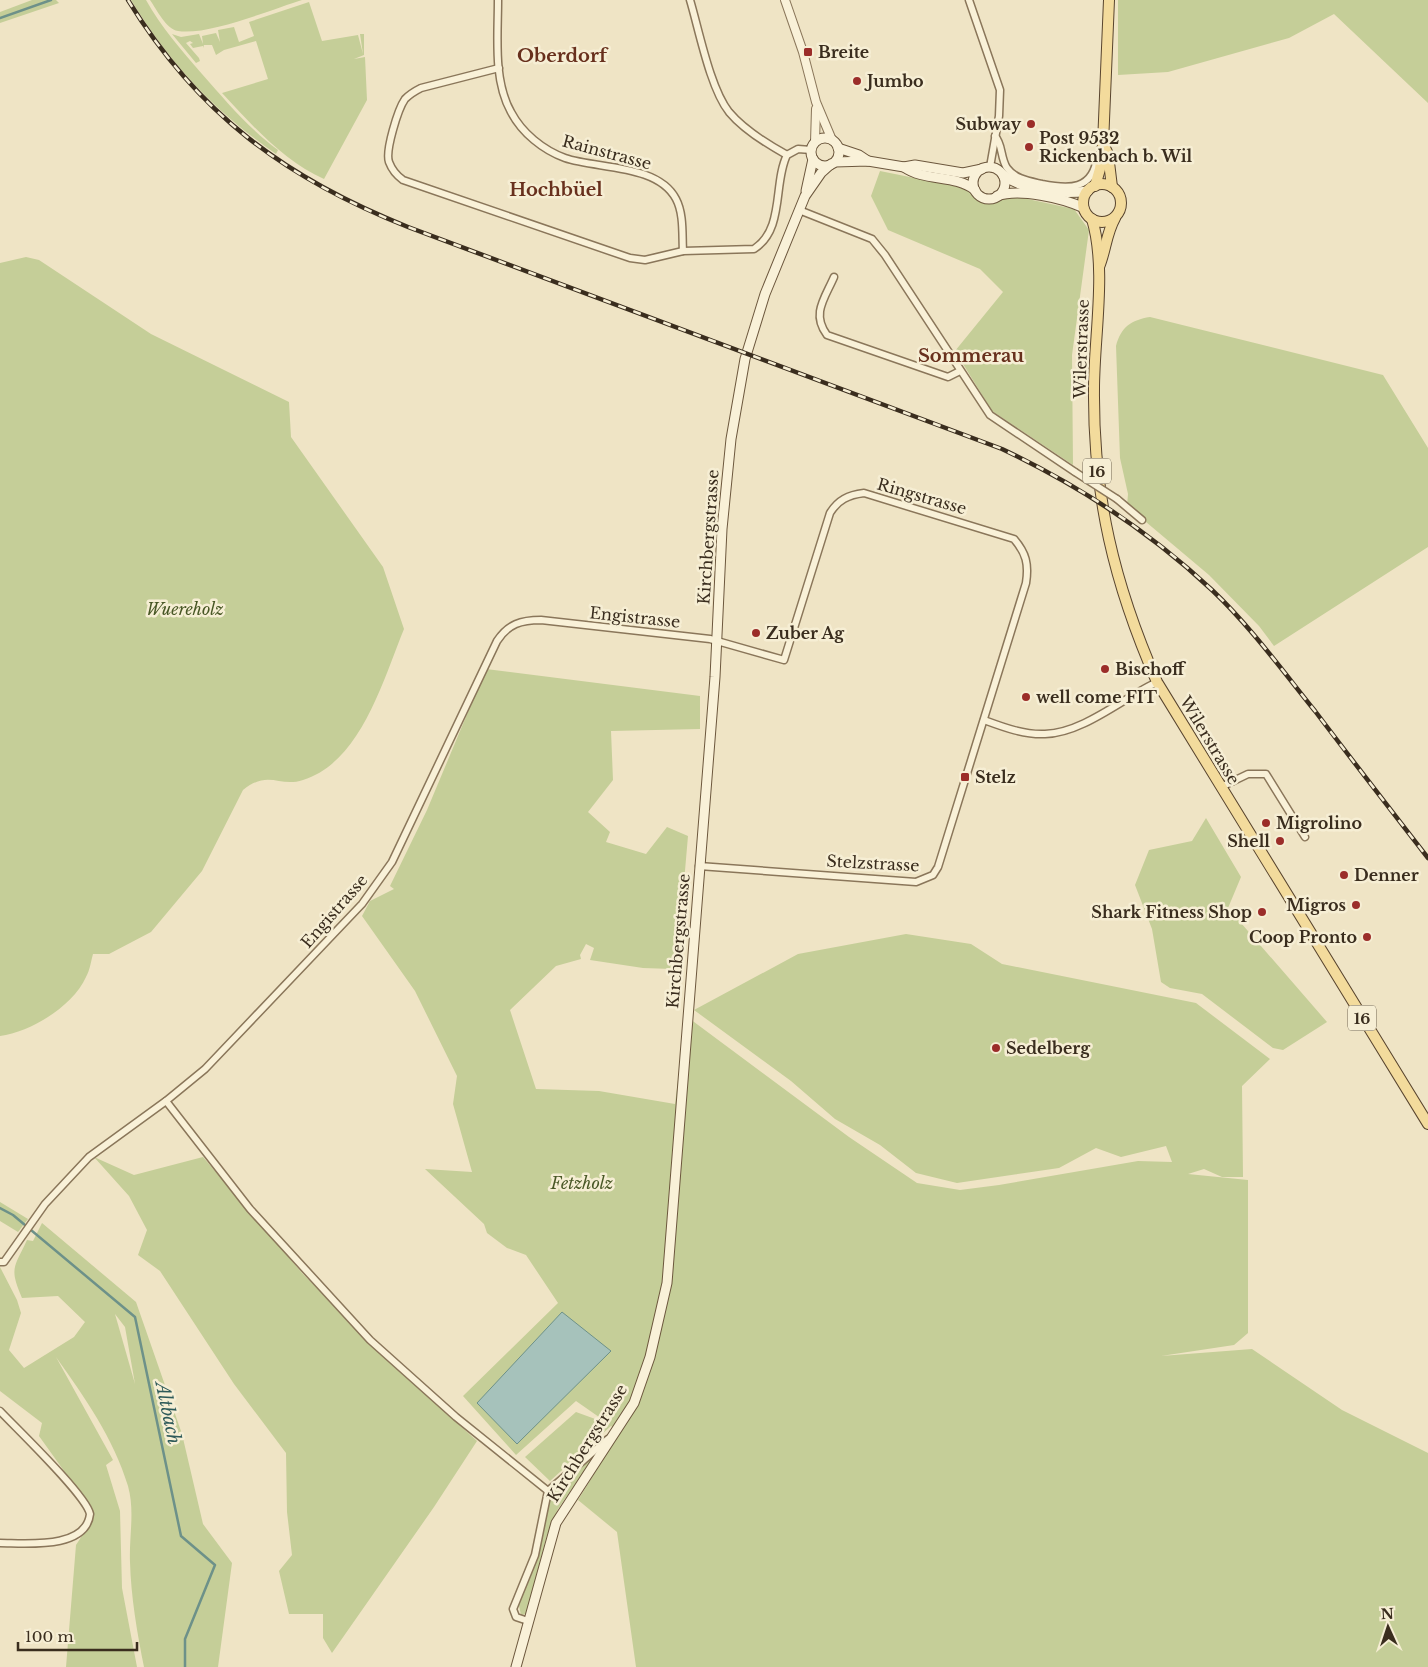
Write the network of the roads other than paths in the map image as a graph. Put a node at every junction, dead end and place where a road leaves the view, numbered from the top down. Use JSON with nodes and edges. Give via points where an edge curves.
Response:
{"nodes":[{"id":1,"x":498,"y":0,"type":"edge"},
{"id":2,"x":690,"y":0,"type":"edge"},
{"id":3,"x":785,"y":0,"type":"edge"},
{"id":4,"x":969,"y":0,"type":"edge"},
{"id":5,"x":1109,"y":0,"type":"edge"},
{"id":6,"x":499,"y":68,"type":"junction"},
{"id":7,"x":816,"y":102,"type":"junction"},
{"id":8,"x":995,"y":136,"type":"junction"},
{"id":9,"x":835,"y":144,"type":"junction"},
{"id":10,"x":1103,"y":144,"type":"junction"},
{"id":11,"x":813,"y":146,"type":"junction"},
{"id":12,"x":788,"y":155,"type":"junction"},
{"id":13,"x":813,"y":159,"type":"junction"},
{"id":14,"x":868,"y":161,"type":"junction"},
{"id":15,"x":833,"y":163,"type":"junction"},
{"id":16,"x":904,"y":167,"type":"junction"},
{"id":17,"x":986,"y":168,"type":"junction"},
{"id":18,"x":1003,"y":175,"type":"junction"},
{"id":19,"x":1112,"y":187,"type":"junction"},
{"id":20,"x":1091,"y":189,"type":"junction"},
{"id":21,"x":975,"y":190,"type":"junction"},
{"id":22,"x":806,"y":196,"type":"junction"},
{"id":23,"x":997,"y":196,"type":"junction"},
{"id":24,"x":1084,"y":208,"type":"junction"},
{"id":25,"x":799,"y":210,"type":"junction"},
{"id":26,"x":1116,"y":217,"type":"junction"},
{"id":27,"x":1092,"y":219,"type":"junction"},
{"id":28,"x":683,"y":251,"type":"junction"},
{"id":29,"x":1099,"y":268,"type":"junction"},
{"id":30,"x":834,"y":277,"type":"dead end"},
{"id":31,"x":960,"y":371,"type":"junction"},
{"id":32,"x":1142,"y":520,"type":"dead end"},
{"id":33,"x":717,"y":640,"type":"junction"},
{"id":34,"x":1157,"y":682,"type":"junction"},
{"id":35,"x":984,"y":720,"type":"junction"},
{"id":36,"x":1221,"y":787,"type":"junction"},
{"id":37,"x":1305,"y":837,"type":"dead end"},
{"id":38,"x":700,"y":866,"type":"junction"},
{"id":39,"x":166,"y":1101,"type":"junction"},
{"id":40,"x":1428,"y":1124,"type":"edge"},
{"id":41,"x":0,"y":1262,"type":"edge"},
{"id":42,"x":0,"y":1411,"type":"edge"},
{"id":43,"x":613,"y":1435,"type":"junction"},
{"id":44,"x":548,"y":1491,"type":"junction"},
{"id":45,"x":0,"y":1543,"type":"edge"},
{"id":46,"x":528,"y":1621,"type":"junction"},
{"id":47,"x":516,"y":1667,"type":"edge"}],
"edges":[{"from":1,"to":6,"type":"street","name":"Rainstrasse"},
{"from":2,"to":12,"type":"street","via":[[713,76],[728,111],[748,130]]},
{"from":3,"to":7,"type":"street"},
{"from":4,"to":8,"type":"street","via":[[1000,90]]},
{"from":5,"to":10,"type":"main road"},
{"from":6,"to":28,"type":"street","name":"Rainstrasse","via":[[510,112],[524,131],[544,148],[566,158],[647,176],[666,187],[680,208]]},
{"from":6,"to":28,"type":"street","via":[[421,88],[404,101],[388,146],[388,161],[395,174],[403,180],[630,258],[645,260]]},
{"from":7,"to":9,"type":"street"},
{"from":7,"to":11,"type":"street"},
{"from":8,"to":10,"type":"street","via":[[1001,142],[1008,169],[1027,181],[1059,188],[1076,187],[1088,179]]},
{"from":8,"to":17,"type":"street"},
{"from":9,"to":11,"type":"main road","via":[[824,138]]},
{"from":9,"to":14,"type":"main road"},
{"from":9,"to":15,"type":"main road","via":[[838,155]]},
{"from":10,"to":19,"type":"main road","via":[[1108,154]]},
{"from":10,"to":20,"type":"main road","via":[[1100,169]]},
{"from":11,"to":12,"type":"street"},
{"from":11,"to":13,"type":"main road"},
{"from":12,"to":28,"type":"street","via":[[776,208],[761,244],[746,250]]},
{"from":13,"to":15,"type":"main road","via":[[823,166]]},
{"from":13,"to":22,"type":"main road","name":"Kirchbergstrasse"},
{"from":14,"to":15,"type":"main road"},
{"from":14,"to":16,"type":"main road"},
{"from":15,"to":22,"type":"main road","name":"Kirchbergstrasse","via":[[821,173]]},
{"from":16,"to":17,"type":"main road","via":[[915,165],[963,173]]},
{"from":16,"to":21,"type":"main road","via":[[912,173],[967,184]]},
{"from":17,"to":18,"type":"main road"},
{"from":17,"to":21,"type":"main road","via":[[974,177]]},
{"from":18,"to":20,"type":"main road","via":[[1014,183],[1031,187],[1074,193]]},
{"from":18,"to":23,"type":"main road","via":[[1005,186]]},
{"from":19,"to":20,"type":"main road","via":[[1106,185]]},
{"from":19,"to":26,"type":"main road","via":[[1121,201]]},
{"from":20,"to":24,"type":"main road","via":[[1083,202]]},
{"from":21,"to":23,"type":"main road","via":[[984,197]]},
{"from":22,"to":25,"type":"main road","name":"Kirchbergstrasse"},
{"from":23,"to":24,"type":"main road","via":[[1019,193],[1062,200]]},
{"from":24,"to":27,"type":"main road"},
{"from":25,"to":31,"type":"street","via":[[872,239]]},
{"from":25,"to":33,"type":"main road","name":"Kirchbergstrasse","via":[[757,319],[746,358],[727,468]]},
{"from":26,"to":27,"type":"main road","via":[[1104,222]]},
{"from":26,"to":29,"type":"main road","name":"Wilerstrasse","number":"16","via":[[1107,232]]},
{"from":27,"to":29,"type":"main road","name":"Wilerstrasse","number":"16"},
{"from":29,"to":34,"type":"main road","name":"Wilerstrasse","number":"16","via":[[1094,415],[1101,508],[1120,587]]},
{"from":30,"to":31,"type":"street","via":[[819,312],[819,324],[827,335],[948,377]]},
{"from":31,"to":32,"type":"street","bridge":true,"via":[[990,415],[1117,499]]},
{"from":33,"to":35,"type":"street","name":"Ringstrasse","via":[[784,660],[830,513],[836,504],[851,495],[864,493],[1002,534],[1014,539],[1021,548],[1028,569]]},
{"from":33,"to":38,"type":"main road","name":"Kirchbergstrasse"},
{"from":33,"to":39,"type":"street","name":"Engistrasse","via":[[541,620],[524,620],[502,633],[392,862],[362,904],[205,1069]]},
{"from":34,"to":35,"type":"street","via":[[1060,732],[1029,733]]},
{"from":34,"to":36,"type":"main road","name":"Wilerstrasse","number":"16"},
{"from":35,"to":38,"type":"street","name":"Stelzstrasse","via":[[938,866],[925,880],[916,882]]},
{"from":36,"to":37,"type":"street","via":[[1248,774],[1266,774]]},
{"from":36,"to":40,"type":"main road","name":"Wilerstrasse","number":"16"},
{"from":38,"to":43,"type":"main road","name":"Kirchbergstrasse","via":[[667,1283],[642,1381],[634,1403]]},
{"from":39,"to":41,"type":"street","name":"Engistrasse","via":[[89,1157],[51,1197],[4,1262]]},
{"from":39,"to":44,"type":"street","via":[[250,1208],[370,1340],[456,1417]]},
{"from":42,"to":45,"type":"street","via":[[77,1494],[90,1514],[85,1527],[68,1539]]},
{"from":43,"to":44,"type":"street"},
{"from":43,"to":46,"type":"main road","name":"Kirchbergstrasse","via":[[566,1503],[556,1524]]},
{"from":44,"to":46,"type":"street","via":[[535,1556],[513,1609],[516,1617]]},
{"from":46,"to":47,"type":"main road","name":"Kirchbergstrasse"}]}
